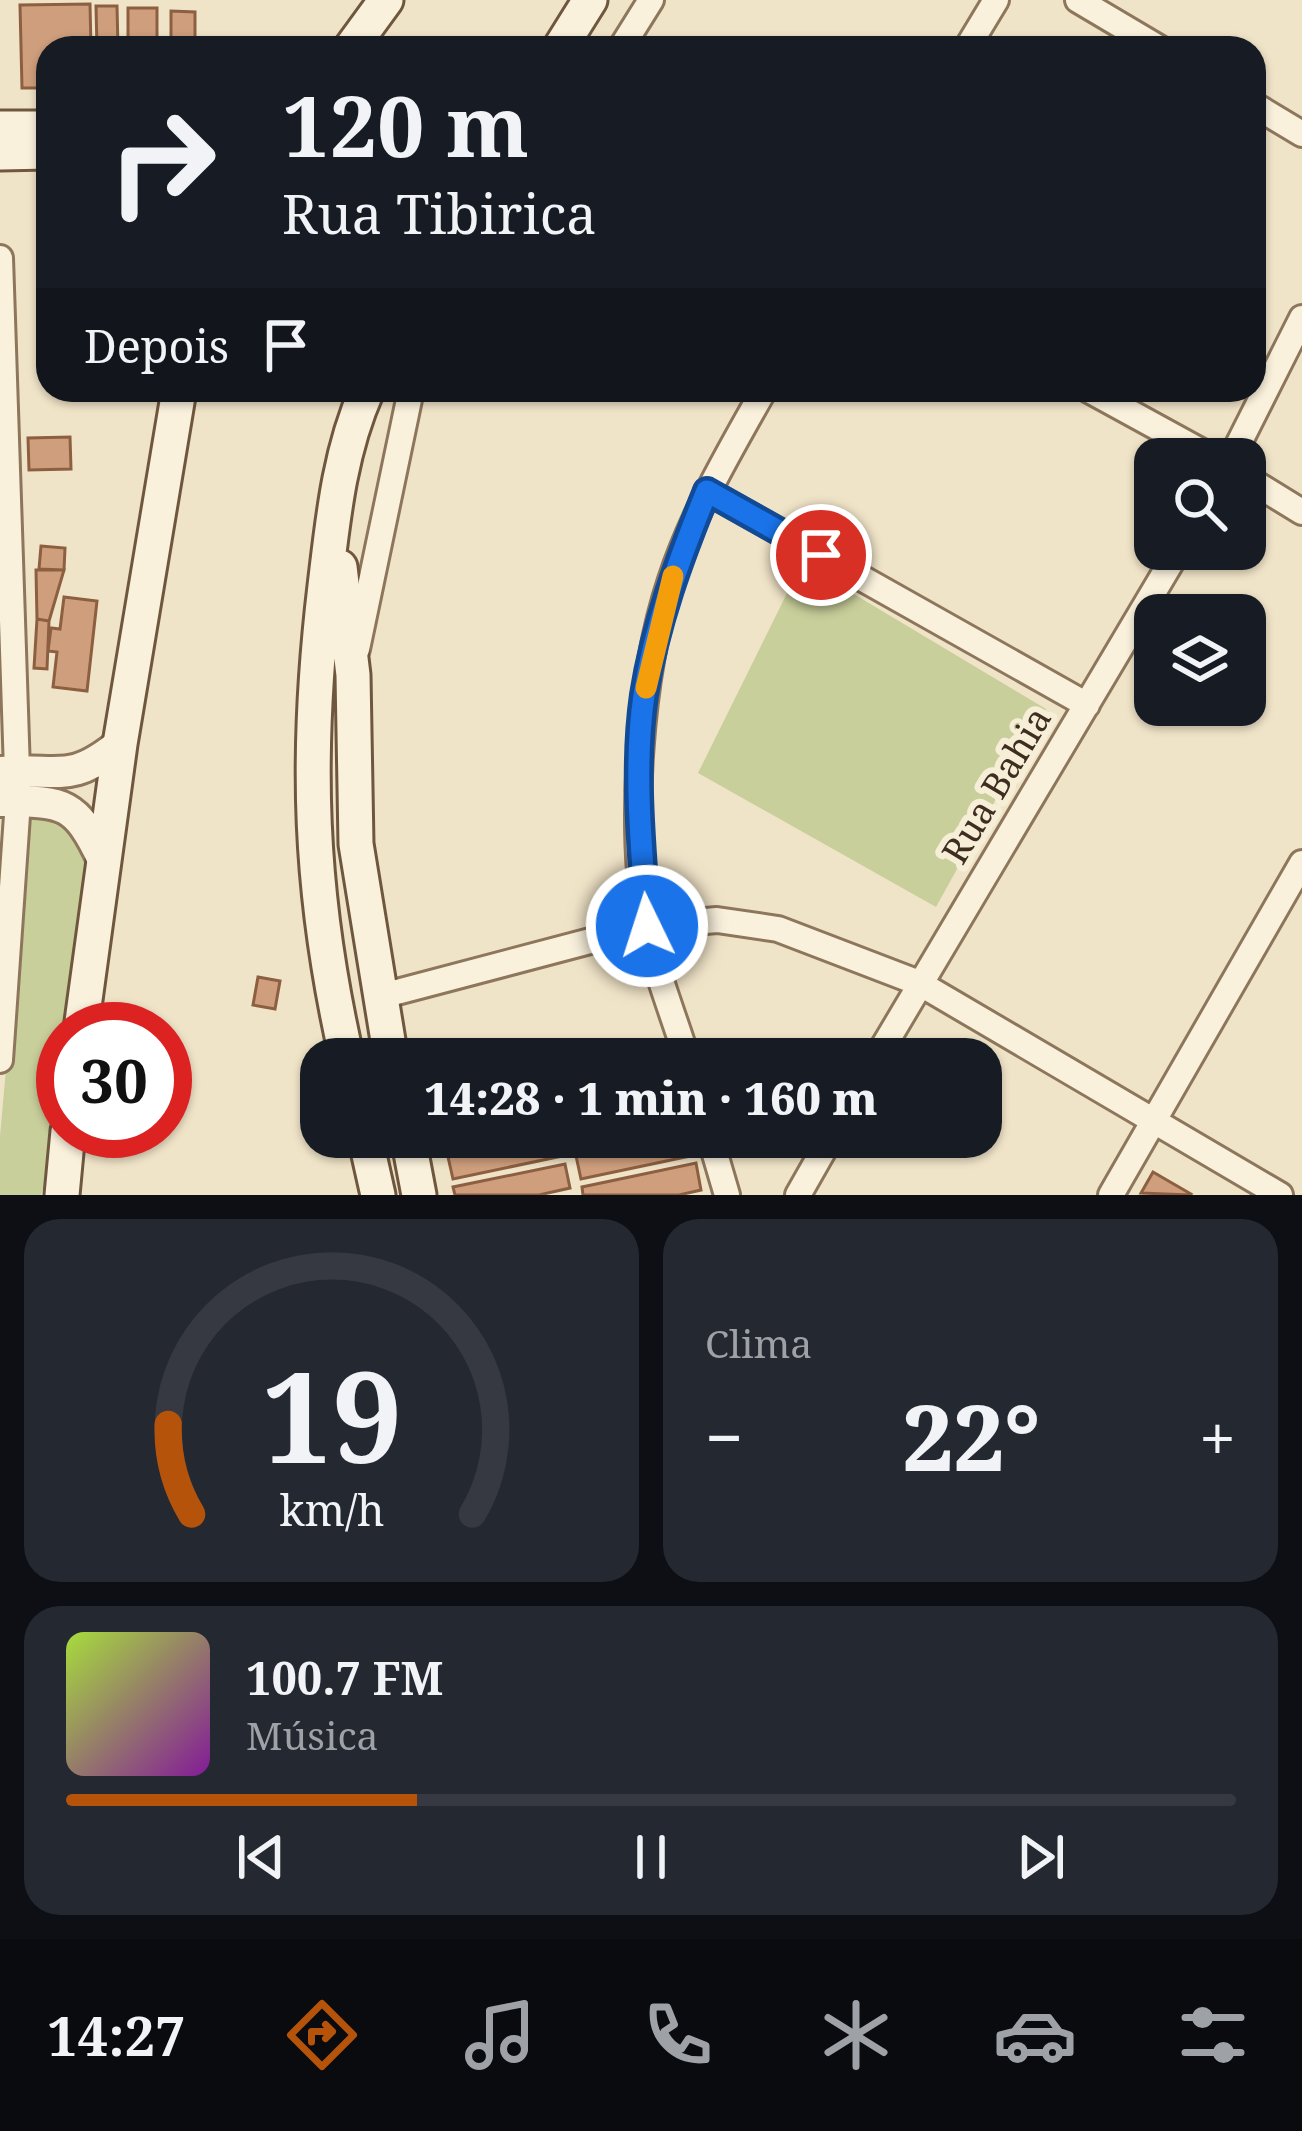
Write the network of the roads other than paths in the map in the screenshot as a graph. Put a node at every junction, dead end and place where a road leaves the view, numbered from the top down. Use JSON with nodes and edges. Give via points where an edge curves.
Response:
{"nodes":[{"id":1,"x":386,"y":0,"type":"edge"},
{"id":2,"x":590,"y":0,"type":"edge"},
{"id":3,"x":651,"y":0,"type":"edge"},
{"id":4,"x":996,"y":0,"type":"edge"},
{"id":5,"x":1078,"y":0,"type":"edge"},
{"id":6,"x":360,"y":36,"type":"edge"},
{"id":7,"x":568,"y":36,"type":"edge"},
{"id":8,"x":628,"y":36,"type":"edge"},
{"id":9,"x":974,"y":36,"type":"edge"},
{"id":10,"x":1139,"y":36,"type":"edge"},
{"id":11,"x":1266,"y":112,"type":"edge"},
{"id":12,"x":0,"y":128,"type":"edge"},
{"id":13,"x":36,"y":128,"type":"edge"},
{"id":14,"x":1302,"y":134,"type":"edge"},
{"id":15,"x":36,"y":152,"type":"edge"},
{"id":16,"x":0,"y":153,"type":"edge"},
{"id":17,"x":0,"y":258,"type":"edge"},
{"id":18,"x":1302,"y":318,"type":"edge"},
{"id":19,"x":1266,"y":391,"type":"edge"},
{"id":20,"x":177,"y":402,"type":"edge"},
{"id":21,"x":361,"y":402,"type":"edge"},
{"id":22,"x":409,"y":402,"type":"edge"},
{"id":23,"x":757,"y":402,"type":"edge"},
{"id":24,"x":1111,"y":402,"type":"edge"},
{"id":25,"x":1260,"y":402,"type":"edge"},
{"id":26,"x":1177,"y":438,"type":"edge"},
{"id":27,"x":1242,"y":438,"type":"edge"},
{"id":28,"x":1266,"y":490,"type":"edge"},
{"id":29,"x":707,"y":491,"type":"junction"},
{"id":30,"x":334,"y":507,"type":"junction"},
{"id":31,"x":1302,"y":512,"type":"edge"},
{"id":32,"x":1167,"y":570,"type":"edge"},
{"id":33,"x":352,"y":675,"type":"junction"},
{"id":34,"x":1087,"y":705,"type":"junction"},
{"id":35,"x":120,"y":744,"type":"junction"},
{"id":36,"x":8,"y":786,"type":"edge"},
{"id":37,"x":103,"y":860,"type":"junction"},
{"id":38,"x":1302,"y":862,"type":"edge"},
{"id":39,"x":647,"y":926,"type":"junction"},
{"id":40,"x":920,"y":983,"type":"junction"},
{"id":41,"x":379,"y":997,"type":"junction"},
{"id":42,"x":85,"y":1002,"type":"edge"},
{"id":43,"x":343,"y":1038,"type":"edge"},
{"id":44,"x":388,"y":1038,"type":"edge"},
{"id":45,"x":681,"y":1038,"type":"edge"},
{"id":46,"x":888,"y":1038,"type":"edge"},
{"id":47,"x":0,"y":1060,"type":"edge"},
{"id":48,"x":1152,"y":1123,"type":"junction"},
{"id":49,"x":64,"y":1158,"type":"edge"},
{"id":50,"x":370,"y":1158,"type":"edge"},
{"id":51,"x":412,"y":1158,"type":"edge"},
{"id":52,"x":716,"y":1158,"type":"edge"},
{"id":53,"x":819,"y":1158,"type":"edge"},
{"id":54,"x":59,"y":1188,"type":"edge"},
{"id":55,"x":378,"y":1195,"type":"edge"},
{"id":56,"x":419,"y":1195,"type":"edge"},
{"id":57,"x":727,"y":1195,"type":"edge"},
{"id":58,"x":798,"y":1195,"type":"edge"},
{"id":59,"x":1111,"y":1195,"type":"edge"},
{"id":60,"x":1280,"y":1195,"type":"edge"}],
"edges":[{"from":1,"to":6,"type":"main road"},
{"from":2,"to":7,"type":"main road"},
{"from":3,"to":8,"type":"street"},
{"from":4,"to":9,"type":"street"},
{"from":5,"to":10,"type":"street"},
{"from":11,"to":14,"type":"street"},
{"from":12,"to":13,"type":"main road"},
{"from":15,"to":16,"type":"main road"},
{"from":17,"to":36,"type":"street"},
{"from":18,"to":19,"type":"street"},
{"from":20,"to":35,"type":"main road"},
{"from":21,"to":30,"type":"main road"},
{"from":22,"to":33,"type":"street"},
{"from":23,"to":29,"type":"street"},
{"from":24,"to":26,"type":"street"},
{"from":25,"to":27,"type":"street"},
{"from":28,"to":31,"type":"street"},
{"from":29,"to":34,"type":"street"},
{"from":29,"to":39,"type":"street","via":[[670,581],[644,696],[639,803]]},
{"from":30,"to":33,"type":"main road"},
{"from":30,"to":43,"type":"main road","via":[[313,683],[311,838]]},
{"from":32,"to":34,"type":"street","name":"Rua Bahia"},
{"from":33,"to":41,"type":"main road","via":[[356,844]]},
{"from":34,"to":40,"type":"street","name":"Rua Bahia"},
{"from":35,"to":36,"type":"street","via":[[68,775]]},
{"from":35,"to":37,"type":"main road"},
{"from":36,"to":37,"type":"street","via":[[66,805],[82,818]]},
{"from":36,"to":47,"type":"street"},
{"from":37,"to":42,"type":"main road"},
{"from":38,"to":48,"type":"street"},
{"from":39,"to":40,"type":"street","via":[[717,920],[778,929]]},
{"from":39,"to":41,"type":"street"},
{"from":39,"to":45,"type":"street"},
{"from":40,"to":46,"type":"street","name":"Rua Bahia"},
{"from":40,"to":48,"type":"street"},
{"from":41,"to":44,"type":"main road"},
{"from":48,"to":59,"type":"street"},
{"from":48,"to":60,"type":"street"},
{"from":49,"to":54,"type":"main road"},
{"from":50,"to":55,"type":"main road"},
{"from":51,"to":56,"type":"main road"},
{"from":52,"to":57,"type":"street"},
{"from":53,"to":58,"type":"street"}]}
